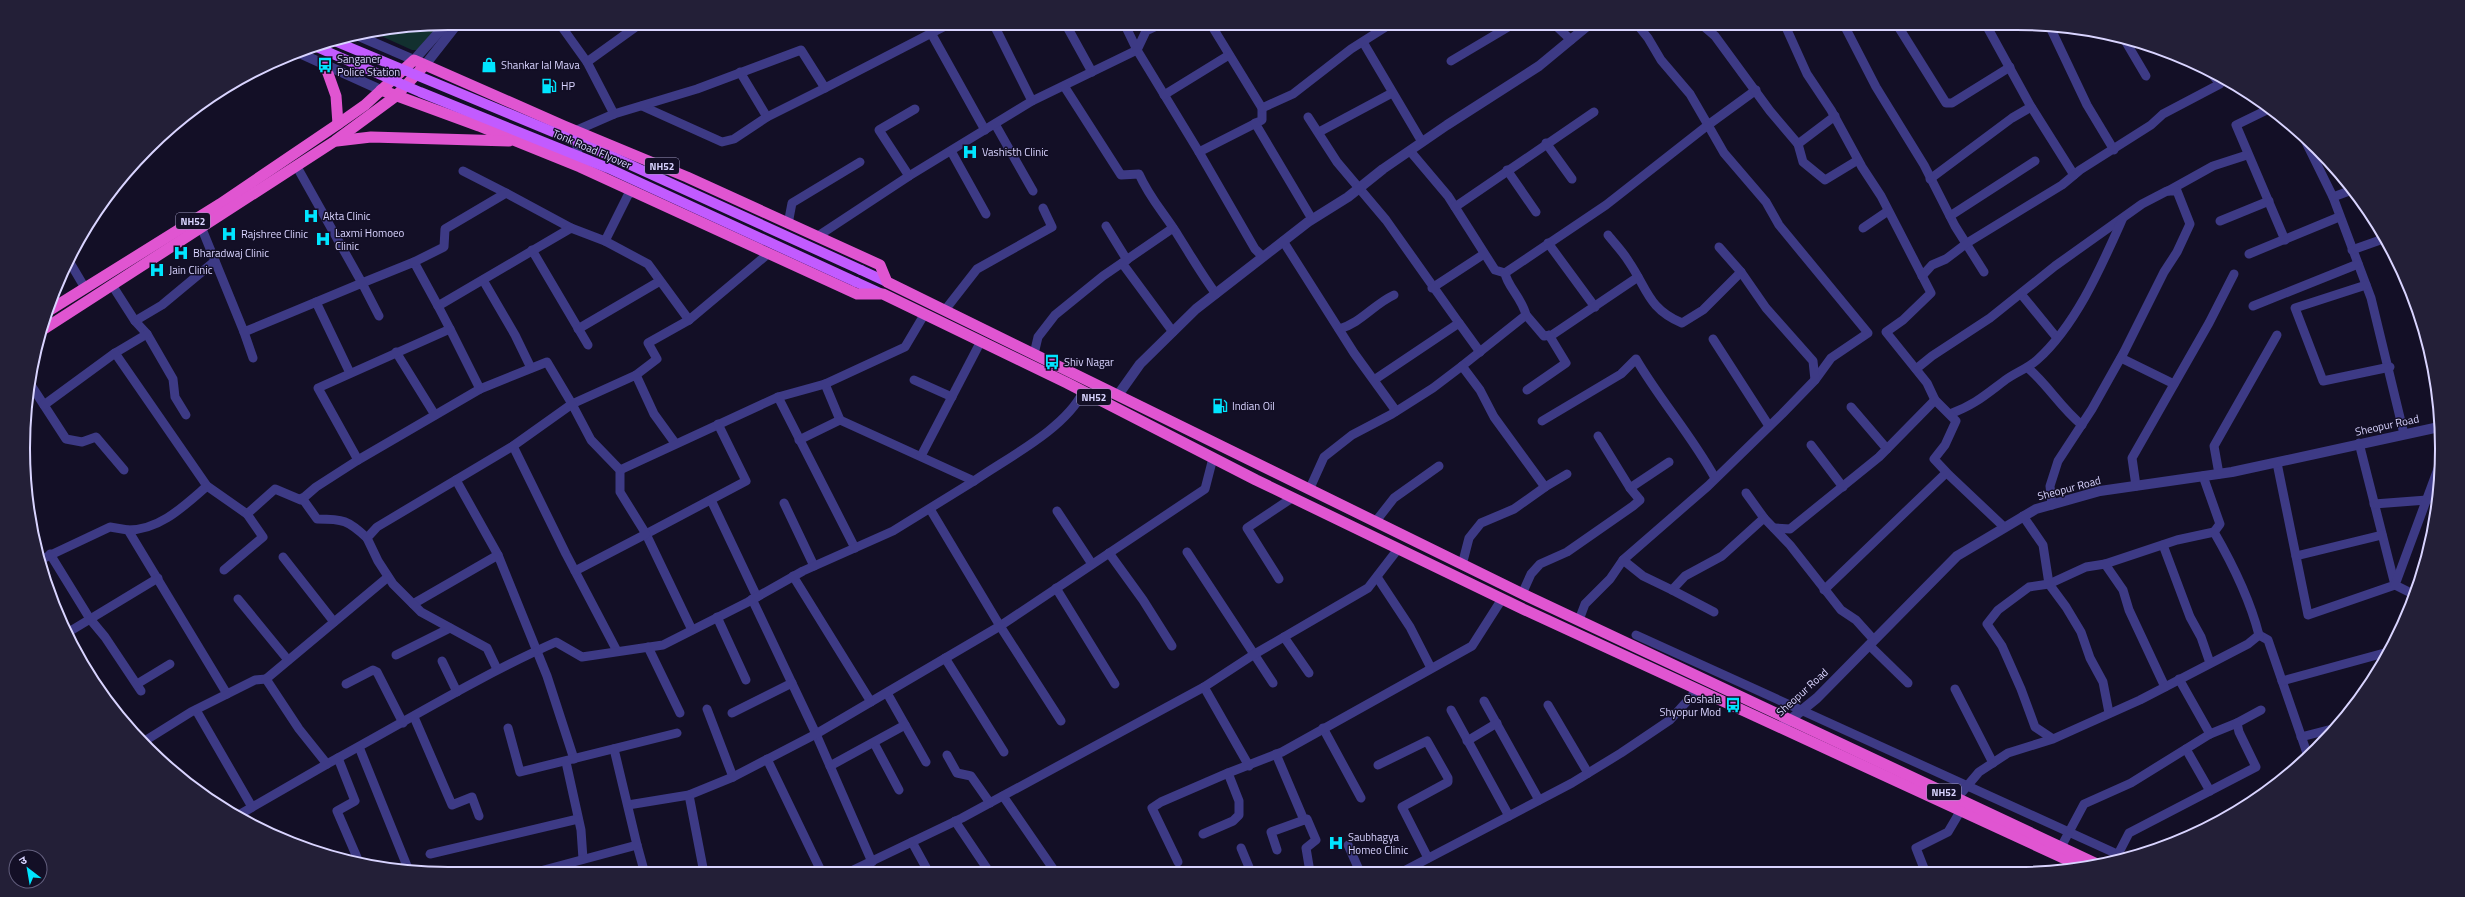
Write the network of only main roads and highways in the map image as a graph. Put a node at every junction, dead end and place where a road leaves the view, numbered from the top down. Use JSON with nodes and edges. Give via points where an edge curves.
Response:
{"nodes":[{"id":1,"x":341,"y":44,"type":"edge"},
{"id":2,"x":321,"y":50,"type":"edge"},
{"id":3,"x":325,"y":65,"type":"road end"},
{"id":4,"x":425,"y":65,"type":"junction"},
{"id":5,"x":381,"y":90,"type":"junction"},
{"id":6,"x":396,"y":96,"type":"junction"},
{"id":7,"x":338,"y":124,"type":"junction"},
{"id":8,"x":335,"y":141,"type":"junction"},
{"id":9,"x":518,"y":141,"type":"junction"},
{"id":10,"x":886,"y":282,"type":"junction"},
{"id":11,"x":880,"y":293,"type":"junction"},
{"id":12,"x":54,"y":308,"type":"edge"},
{"id":13,"x":48,"y":326,"type":"edge"},
{"id":14,"x":1785,"y":723,"type":"junction"},
{"id":15,"x":2090,"y":860,"type":"edge"},
{"id":16,"x":2074,"y":863,"type":"edge"}],
"edges":[{"from":1,"to":10,"type":"main road","name":"Tonk Road Flyover","bridge":true,"via":[[612,157]]},
{"from":2,"to":11,"type":"main road","name":"Tonk Road Flyover","bridge":true,"via":[[413,90],[608,168]]},
{"from":3,"to":7,"type":"highway","via":[[336,96]]},
{"from":4,"to":5,"type":"highway","number":"NH52","via":[[414,60]]},
{"from":4,"to":6,"type":"highway","number":"NH52"},
{"from":4,"to":10,"type":"highway","number":"NH52","via":[[688,177],[818,236],[880,266]]},
{"from":5,"to":6,"type":"highway","number":"NH52"},
{"from":5,"to":7,"type":"highway","number":"NH52"},
{"from":6,"to":8,"type":"highway","number":"NH52"},
{"from":6,"to":9,"type":"highway","number":"NH52"},
{"from":7,"to":12,"type":"highway","number":"NH52","via":[[220,204]]},
{"from":8,"to":9,"type":"highway","via":[[371,137]]},
{"from":8,"to":13,"type":"highway","number":"NH52"},
{"from":9,"to":11,"type":"highway","number":"NH52","via":[[634,191],[857,294]]},
{"from":10,"to":14,"type":"highway","number":"NH52"},
{"from":11,"to":14,"type":"highway","number":"NH52","via":[[981,341],[1292,498],[1502,599],[1698,689]]},
{"from":14,"to":15,"type":"highway","number":"NH52","via":[[1957,798]]},
{"from":14,"to":16,"type":"highway","number":"NH52"}]}
